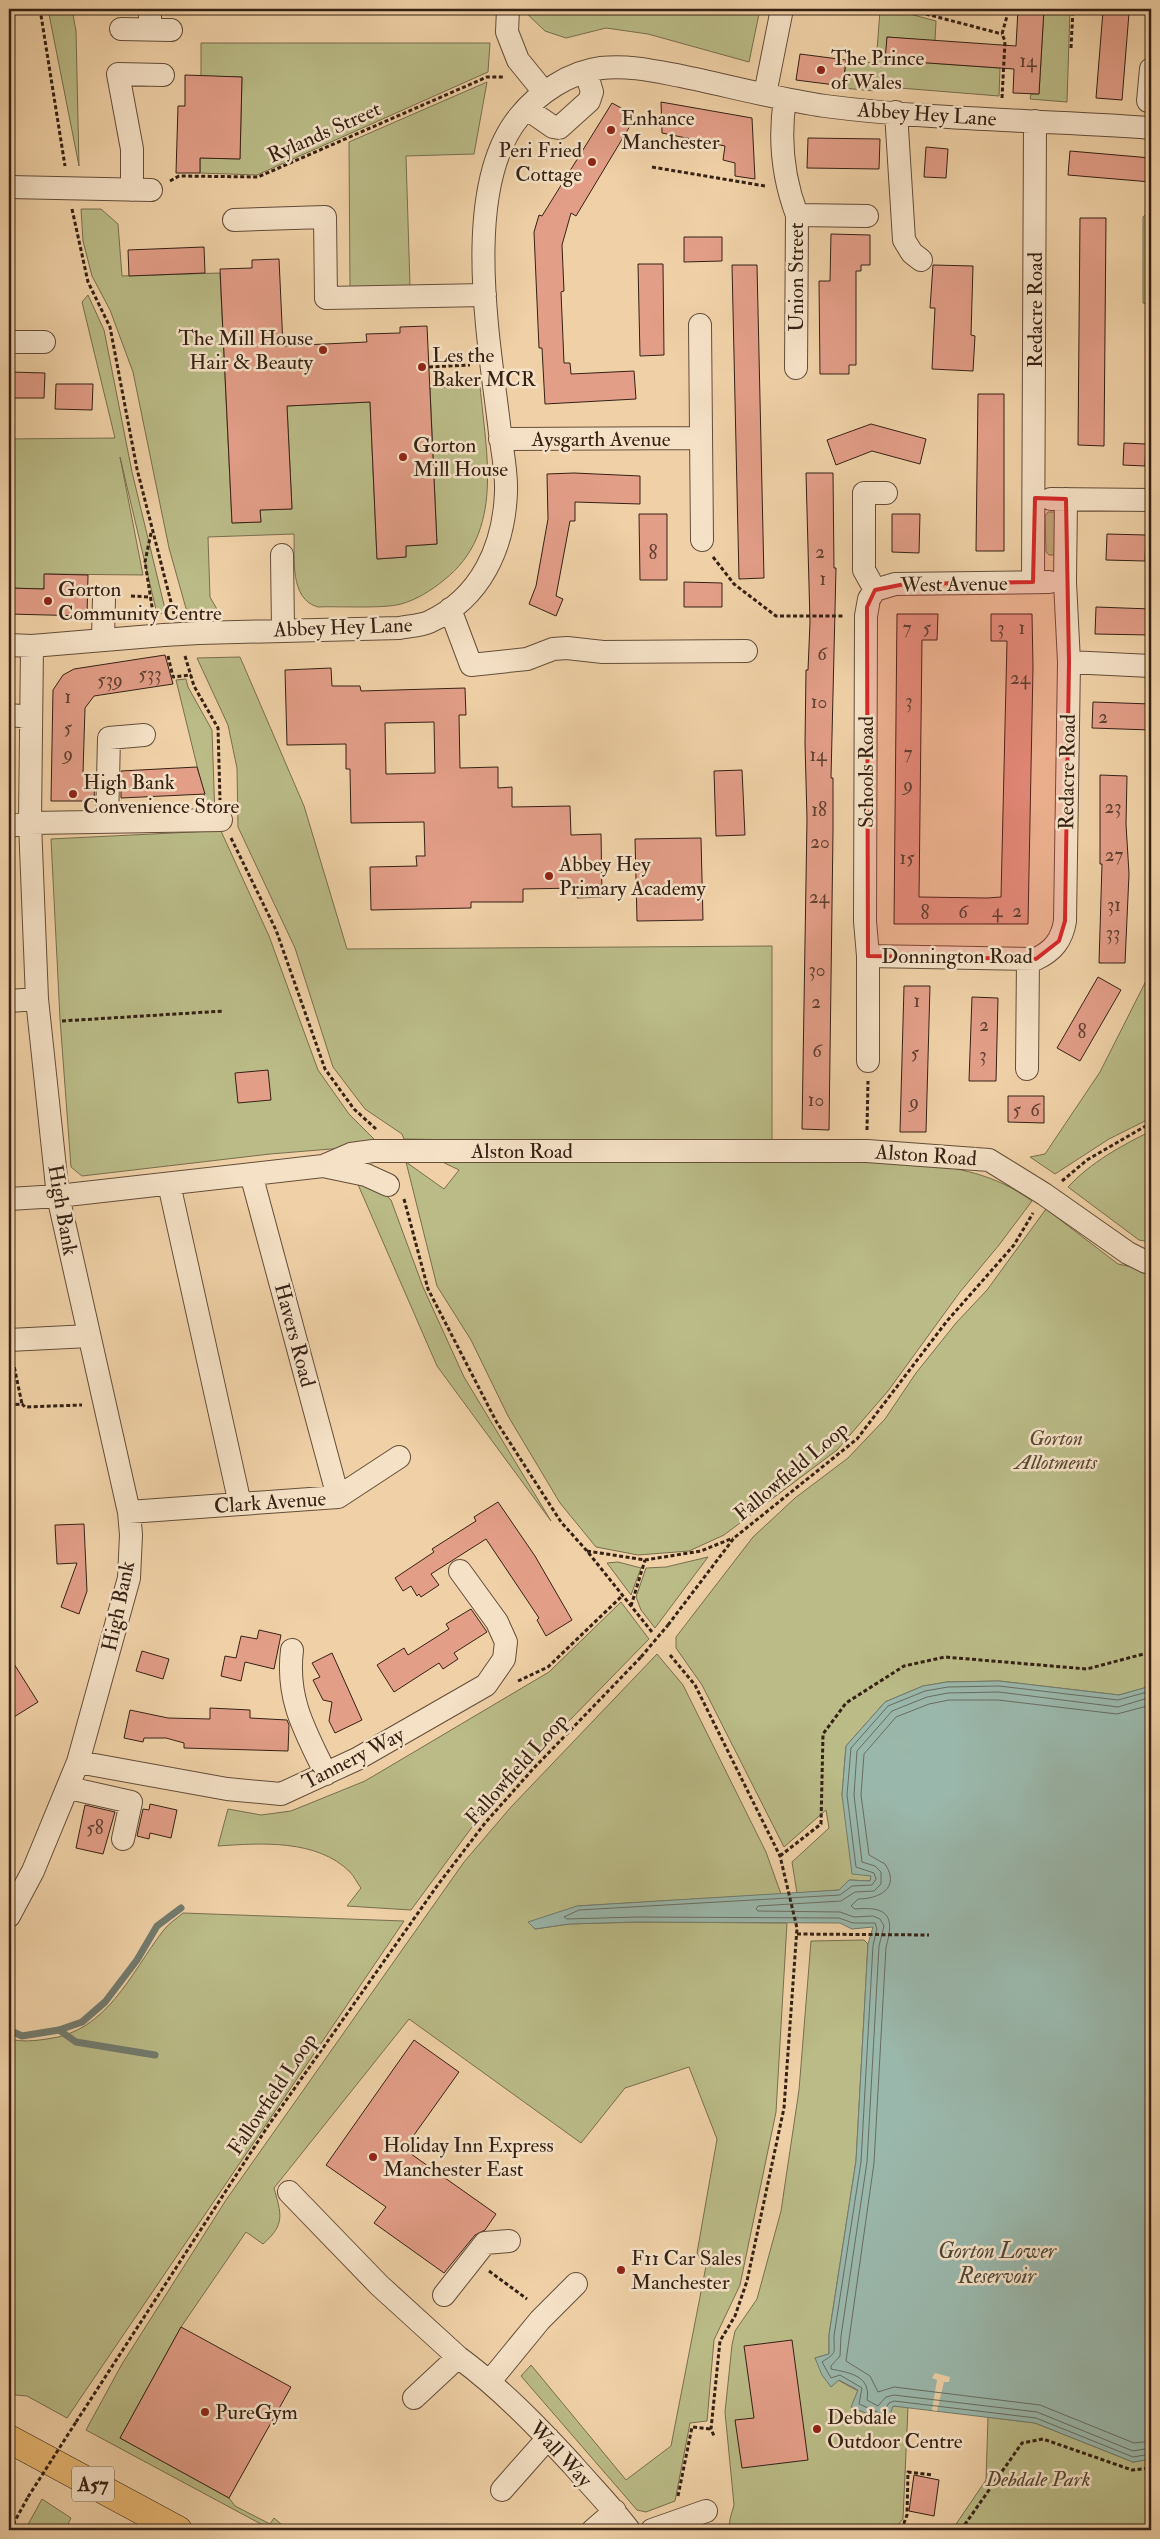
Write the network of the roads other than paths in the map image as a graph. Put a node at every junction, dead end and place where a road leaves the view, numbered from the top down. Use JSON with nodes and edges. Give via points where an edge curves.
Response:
{"nodes":[{"id":1,"x":508,"y":9,"type":"edge"},
{"id":2,"x":782,"y":9,"type":"edge"},
{"id":3,"x":157,"y":22,"type":"edge"},
{"id":4,"x":121,"y":29,"type":"dead end"},
{"id":5,"x":1151,"y":69,"type":"edge"},
{"id":6,"x":586,"y":72,"type":"junction"},
{"id":7,"x":163,"y":75,"type":"dead end"},
{"id":8,"x":544,"y":92,"type":"junction"},
{"id":9,"x":775,"y":96,"type":"junction"},
{"id":10,"x":1148,"y":101,"type":"dead end"},
{"id":11,"x":528,"y":109,"type":"junction"},
{"id":12,"x":896,"y":112,"type":"junction"},
{"id":13,"x":1036,"y":121,"type":"junction"},
{"id":14,"x":1151,"y":128,"type":"edge"},
{"id":15,"x":9,"y":187,"type":"edge"},
{"id":16,"x":798,"y":215,"type":"junction"},
{"id":17,"x":867,"y":216,"type":"dead end"},
{"id":18,"x":234,"y":220,"type":"dead end"},
{"id":19,"x":922,"y":260,"type":"dead end"},
{"id":20,"x":485,"y":295,"type":"junction"},
{"id":21,"x":700,"y":325,"type":"dead end"},
{"id":22,"x":9,"y":342,"type":"edge"},
{"id":23,"x":44,"y":342,"type":"dead end"},
{"id":24,"x":796,"y":368,"type":"dead end"},
{"id":25,"x":701,"y":438,"type":"junction"},
{"id":26,"x":500,"y":439,"type":"junction"},
{"id":27,"x":886,"y":493,"type":"dead end"},
{"id":28,"x":1035,"y":498,"type":"junction"},
{"id":29,"x":1066,"y":499,"type":"junction"},
{"id":30,"x":1151,"y":500,"type":"edge"},
{"id":31,"x":702,"y":540,"type":"road end"},
{"id":32,"x":282,"y":555,"type":"dead end"},
{"id":33,"x":1033,"y":582,"type":"junction"},
{"id":34,"x":1065,"y":582,"type":"junction"},
{"id":35,"x":875,"y":590,"type":"junction"},
{"id":36,"x":104,"y":597,"type":"dead end"},
{"id":37,"x":450,"y":609,"type":"junction"},
{"id":38,"x":283,"y":629,"type":"junction"},
{"id":39,"x":103,"y":640,"type":"junction"},
{"id":40,"x":9,"y":645,"type":"edge"},
{"id":41,"x":32,"y":646,"type":"junction"},
{"id":42,"x":746,"y":651,"type":"dead end"},
{"id":43,"x":1069,"y":662,"type":"junction"},
{"id":44,"x":1151,"y":666,"type":"edge"},
{"id":45,"x":9,"y":715,"type":"edge"},
{"id":46,"x":32,"y":717,"type":"junction"},
{"id":47,"x":144,"y":736,"type":"dead end"},
{"id":48,"x":221,"y":820,"type":"road end"},
{"id":49,"x":106,"y":822,"type":"junction"},
{"id":50,"x":19,"y":824,"type":"edge"},
{"id":51,"x":868,"y":956,"type":"junction"},
{"id":52,"x":1037,"y":957,"type":"junction"},
{"id":53,"x":37,"y":999,"type":"junction"},
{"id":54,"x":9,"y":1001,"type":"edge"},
{"id":55,"x":868,"y":1061,"type":"road end"},
{"id":56,"x":1027,"y":1069,"type":"dead end"},
{"id":57,"x":322,"y":1166,"type":"junction"},
{"id":58,"x":251,"y":1174,"type":"junction"},
{"id":59,"x":169,"y":1184,"type":"junction"},
{"id":60,"x":388,"y":1185,"type":"road end"},
{"id":61,"x":58,"y":1196,"type":"junction"},
{"id":62,"x":9,"y":1199,"type":"edge"},
{"id":63,"x":1151,"y":1262,"type":"edge"},
{"id":64,"x":89,"y":1336,"type":"junction"},
{"id":65,"x":11,"y":1350,"type":"edge"},
{"id":66,"x":399,"y":1457,"type":"dead end"},
{"id":67,"x":338,"y":1497,"type":"junction"},
{"id":68,"x":240,"y":1504,"type":"junction"},
{"id":69,"x":129,"y":1512,"type":"junction"},
{"id":70,"x":460,"y":1570,"type":"dead end"},
{"id":71,"x":292,"y":1650,"type":"dead end"},
{"id":72,"x":78,"y":1762,"type":"junction"},
{"id":73,"x":326,"y":1774,"type":"junction"},
{"id":74,"x":69,"y":1788,"type":"junction"},
{"id":75,"x":123,"y":1838,"type":"dead end"},
{"id":76,"x":9,"y":1916,"type":"edge"},
{"id":77,"x":289,"y":2192,"type":"dead end"},
{"id":78,"x":509,"y":2241,"type":"dead end"},
{"id":79,"x":576,"y":2284,"type":"dead end"},
{"id":80,"x":444,"y":2295,"type":"dead end"},
{"id":81,"x":458,"y":2357,"type":"junction"},
{"id":82,"x":490,"y":2381,"type":"junction"},
{"id":83,"x":414,"y":2398,"type":"dead end"},
{"id":84,"x":548,"y":2438,"type":"junction"},
{"id":85,"x":9,"y":2439,"type":"edge"},
{"id":86,"x":502,"y":2490,"type":"dead end"},
{"id":87,"x":615,"y":2511,"type":"junction"},
{"id":88,"x":706,"y":2511,"type":"dead end"},
{"id":89,"x":167,"y":2528,"type":"edge"},
{"id":90,"x":593,"y":2530,"type":"edge"},
{"id":91,"x":629,"y":2530,"type":"edge"},
{"id":92,"x":652,"y":2530,"type":"edge"}],
"edges":[{"from":1,"to":8,"type":"street","via":[[507,32],[518,60]]},
{"from":2,"to":9,"type":"street","name":"Union Street"},
{"from":3,"to":4,"type":"street"},
{"from":5,"to":10,"type":"street"},
{"from":6,"to":8,"type":"street","name":"Abbey Hey Lane"},
{"from":6,"to":9,"type":"street","name":"Abbey Hey Lane","via":[[599,68],[631,67]]},
{"from":6,"to":11,"type":"street","via":[[592,92],[589,101],[559,128]]},
{"from":7,"to":15,"type":"street","via":[[118,74],[141,190]]},
{"from":8,"to":11,"type":"street","name":"Abbey Hey Lane"},
{"from":9,"to":12,"type":"street","name":"Abbey Hey Lane","via":[[844,108]]},
{"from":9,"to":16,"type":"street","name":"Union Street","via":[[782,118],[782,149],[789,193]]},
{"from":11,"to":20,"type":"street","name":"Abbey Hey Lane","via":[[510,131],[489,187],[484,229]]},
{"from":12,"to":13,"type":"street","name":"Abbey Hey Lane"},
{"from":12,"to":19,"type":"street","via":[[904,240],[912,253]]},
{"from":13,"to":14,"type":"street","name":"Abbey Hey Lane"},
{"from":13,"to":28,"type":"street","name":"Redacre Road"},
{"from":16,"to":17,"type":"street"},
{"from":16,"to":24,"type":"street","name":"Union Street"},
{"from":18,"to":20,"type":"street","via":[[325,217],[326,298]]},
{"from":20,"to":26,"type":"street","name":"Abbey Hey Lane"},
{"from":21,"to":25,"type":"street","name":"Aysgarth Avenue"},
{"from":22,"to":23,"type":"street"},
{"from":25,"to":26,"type":"street","name":"Aysgarth Avenue"},
{"from":25,"to":31,"type":"street","name":"Aysgarth Avenue"},
{"from":26,"to":37,"type":"street","name":"Abbey Hey Lane","via":[[506,488],[500,538],[485,573],[472,590]]},
{"from":27,"to":35,"type":"street","via":[[864,493],[864,570]]},
{"from":28,"to":29,"type":"street"},
{"from":28,"to":33,"type":"street","name":"Redacre Road"},
{"from":29,"to":30,"type":"street"},
{"from":29,"to":34,"type":"street","name":"Redacre Road"},
{"from":32,"to":38,"type":"street"},
{"from":33,"to":34,"type":"street"},
{"from":33,"to":35,"type":"street","name":"West Avenue","via":[[894,584]]},
{"from":34,"to":43,"type":"street","name":"Redacre Road"},
{"from":35,"to":51,"type":"street","name":"Schools Road","via":[[869,599],[866,616],[865,921]]},
{"from":36,"to":39,"type":"street"},
{"from":37,"to":38,"type":"street","name":"Abbey Hey Lane","via":[[426,623],[399,628]]},
{"from":37,"to":42,"type":"street","via":[[472,665],[527,659],[553,649],[567,648],[603,652]]},
{"from":38,"to":39,"type":"street","name":"Abbey Hey Lane","bridge":true,"via":[[191,640],[165,633]]},
{"from":39,"to":41,"type":"street","name":"Abbey Hey Lane"},
{"from":40,"to":41,"type":"street","name":"Abbey Hey Lane"},
{"from":41,"to":46,"type":"street","name":"High Bank"},
{"from":43,"to":44,"type":"street"},
{"from":43,"to":52,"type":"street","name":"Redacre Road","via":[[1065,921],[1059,941]]},
{"from":45,"to":46,"type":"street"},
{"from":46,"to":50,"type":"street","name":"High Bank"},
{"from":47,"to":49,"type":"street","via":[[109,738]]},
{"from":48,"to":49,"type":"street"},
{"from":49,"to":50,"type":"street"},
{"from":50,"to":53,"type":"street","name":"High Bank"},
{"from":51,"to":52,"type":"street","name":"Donnington Road"},
{"from":51,"to":55,"type":"street","name":"Schools Road"},
{"from":52,"to":56,"type":"street"},
{"from":53,"to":54,"type":"street"},
{"from":53,"to":61,"type":"street","name":"High Bank"},
{"from":57,"to":58,"type":"street","name":"Alston Road"},
{"from":57,"to":60,"type":"street","via":[[366,1175]]},
{"from":57,"to":63,"type":"street","name":"Alston Road","via":[[351,1154],[373,1152],[867,1150],[989,1160],[1128,1253]]},
{"from":58,"to":59,"type":"street","name":"Alston Road"},
{"from":58,"to":67,"type":"street","name":"Havers Road"},
{"from":59,"to":61,"type":"street","name":"Alston Road"},
{"from":59,"to":68,"type":"street"},
{"from":61,"to":62,"type":"street","name":"Alston Road"},
{"from":61,"to":64,"type":"street","name":"High Bank"},
{"from":64,"to":65,"type":"street"},
{"from":64,"to":69,"type":"street","name":"High Bank"},
{"from":66,"to":67,"type":"street","name":"Clark Avenue"},
{"from":67,"to":68,"type":"street","name":"Clark Avenue"},
{"from":68,"to":69,"type":"street","name":"Clark Avenue"},
{"from":69,"to":72,"type":"street","name":"High Bank","via":[[129,1578]]},
{"from":70,"to":73,"type":"street","name":"Tannery Way","via":[[497,1622],[506,1642],[504,1659],[486,1684]]},
{"from":71,"to":73,"type":"street","via":[[289,1673],[294,1698],[303,1728]]},
{"from":72,"to":73,"type":"street","name":"Tannery Way","via":[[227,1789],[282,1794]]},
{"from":72,"to":74,"type":"street","name":"High Bank"},
{"from":74,"to":75,"type":"street","via":[[131,1802]]},
{"from":74,"to":76,"type":"street","name":"High Bank","via":[[33,1872]]},
{"from":77,"to":81,"type":"street","name":"Wall Way","via":[[379,2285]]},
{"from":78,"to":80,"type":"street","via":[[485,2243]]},
{"from":79,"to":82,"type":"street","via":[[540,2320]]},
{"from":81,"to":82,"type":"street","name":"Wall Way"},
{"from":81,"to":83,"type":"street"},
{"from":82,"to":84,"type":"street","name":"Wall Way"},
{"from":84,"to":86,"type":"street"},
{"from":84,"to":87,"type":"street","name":"Wall Way"},
{"from":85,"to":89,"type":"highway","number":"A57"},
{"from":87,"to":90,"type":"street"},
{"from":87,"to":91,"type":"street","name":"Wall Way"},
{"from":88,"to":92,"type":"street"}]}
